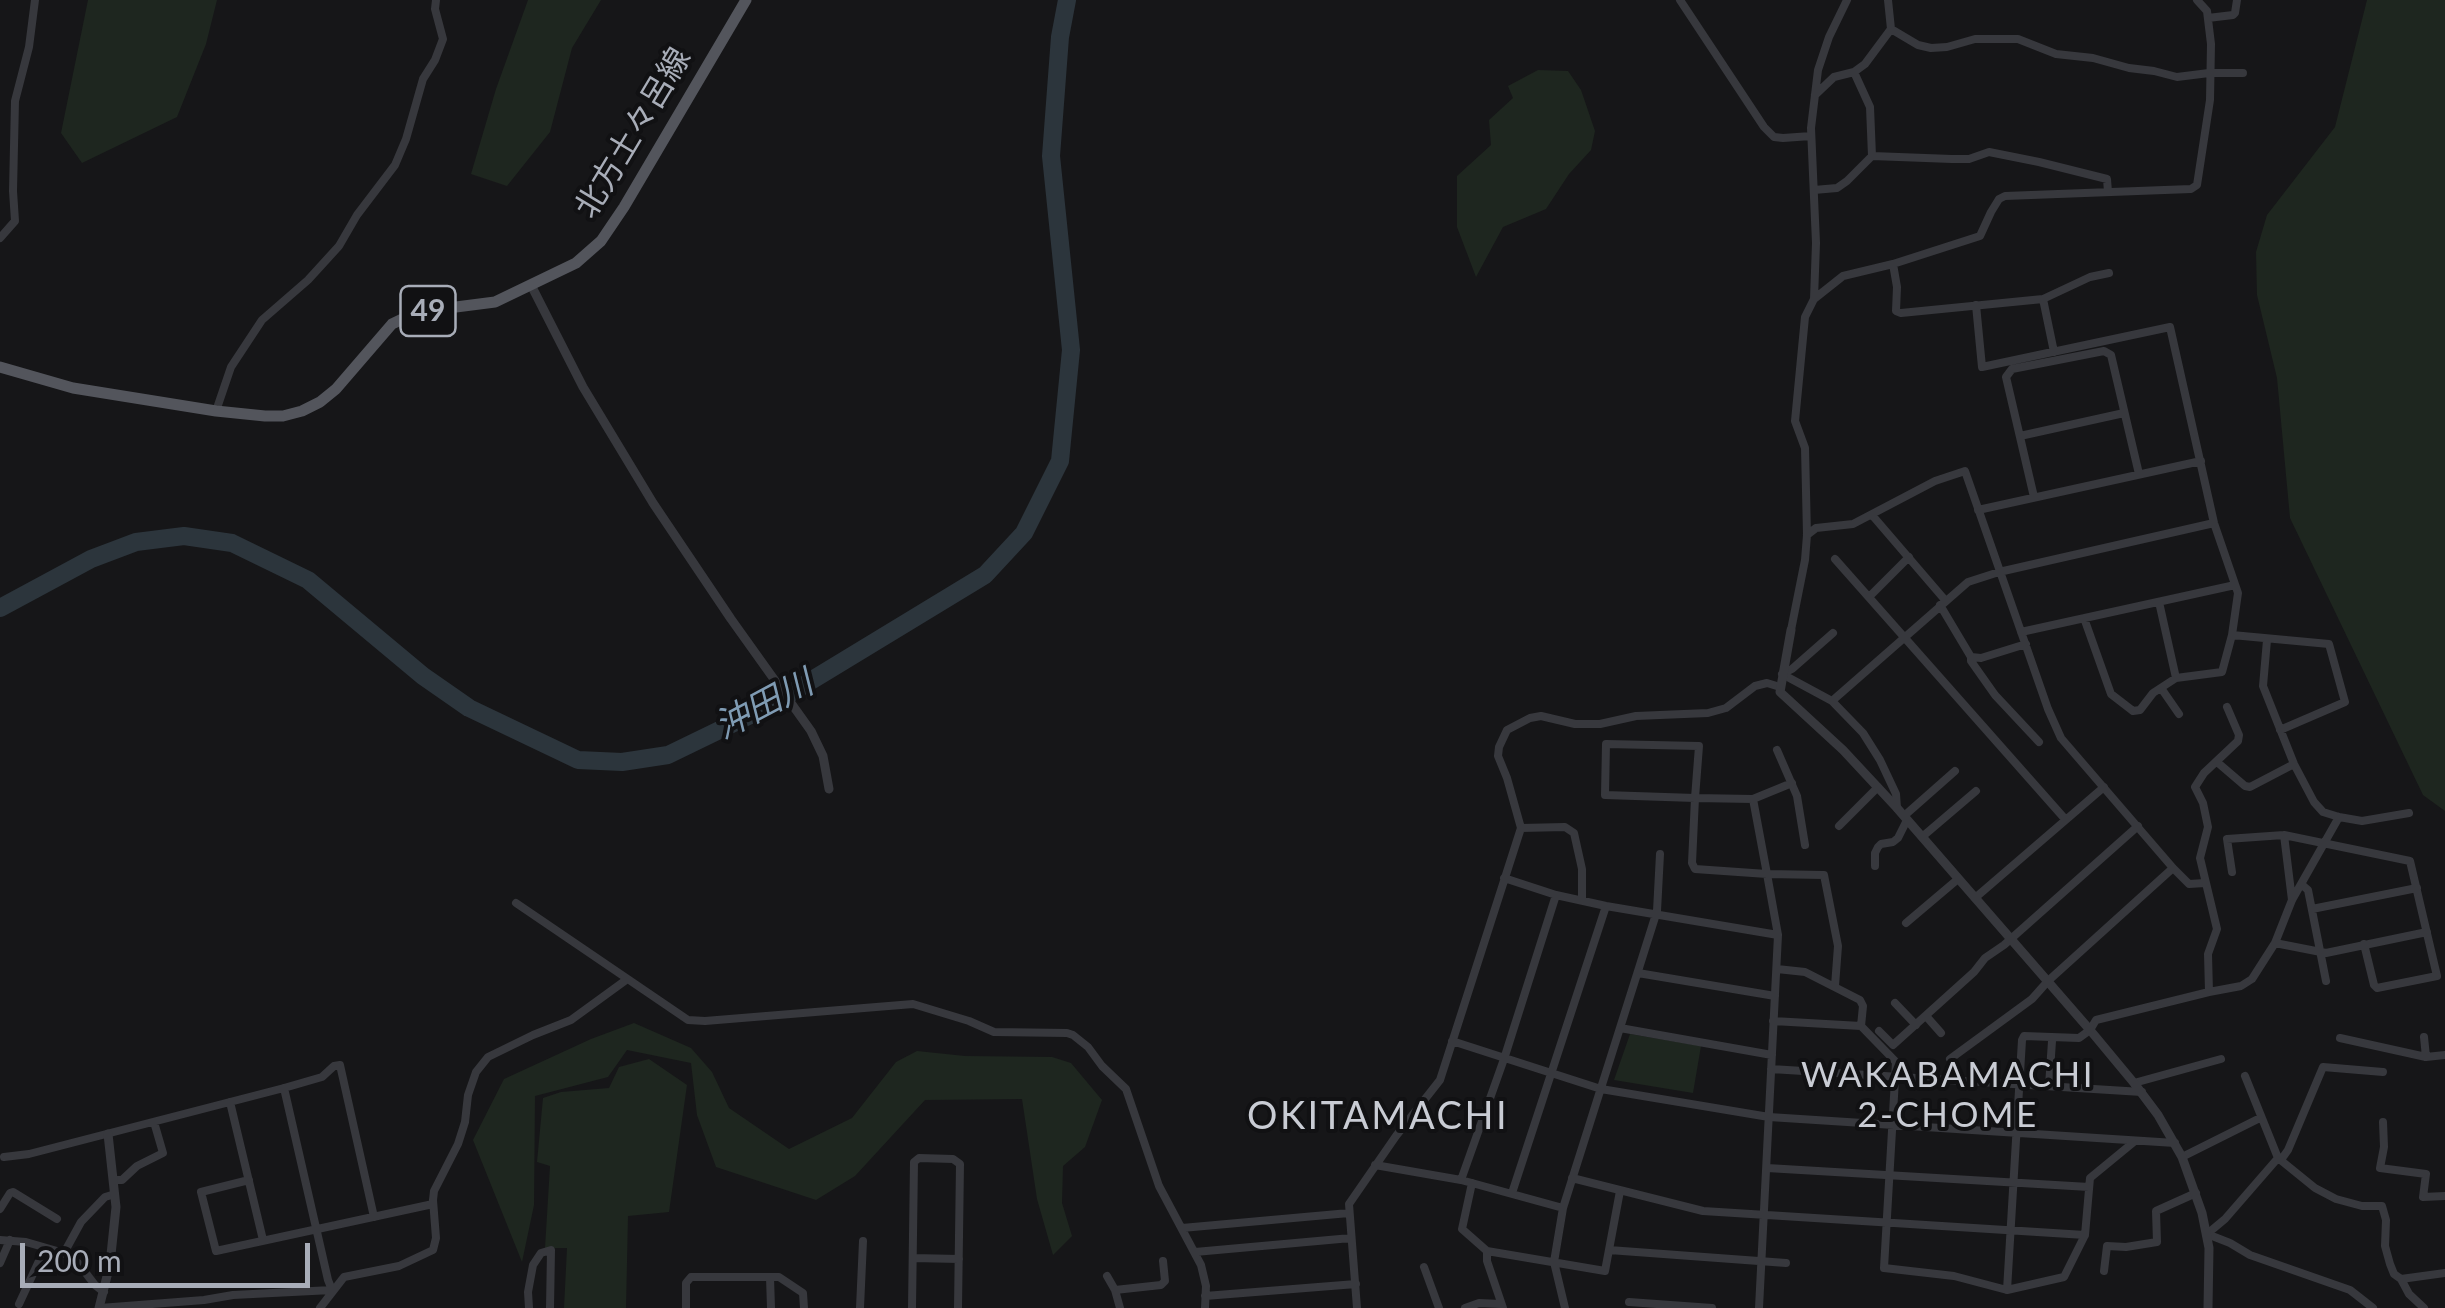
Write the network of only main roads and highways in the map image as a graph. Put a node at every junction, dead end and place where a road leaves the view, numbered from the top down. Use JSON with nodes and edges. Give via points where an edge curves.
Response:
{"nodes":[{"id":1,"x":746,"y":0,"type":"edge"},
{"id":2,"x":0,"y":367,"type":"edge"}],
"edges":[{"from":1,"to":2,"type":"main road","name":"北方土々呂線","number":"49","via":[[601,241],[576,263],[495,302],[417,312],[392,324],[336,388],[302,411],[216,411],[74,388]]}]}
